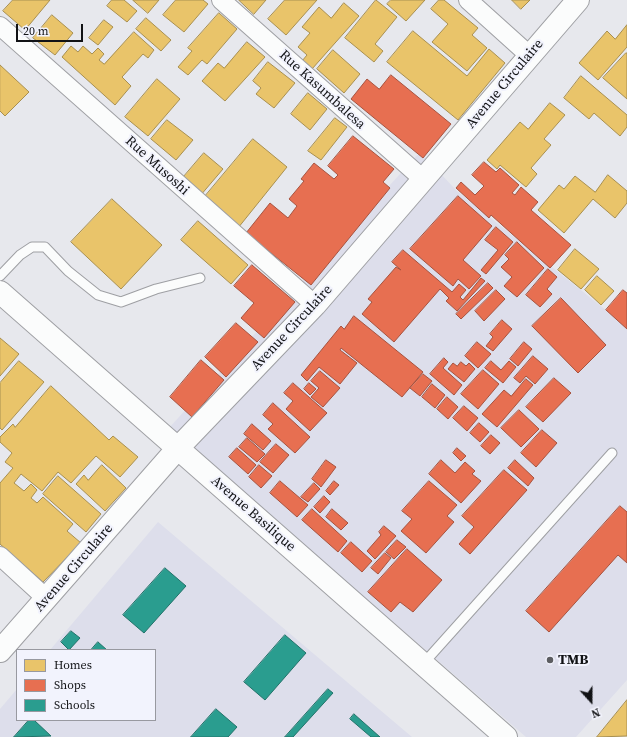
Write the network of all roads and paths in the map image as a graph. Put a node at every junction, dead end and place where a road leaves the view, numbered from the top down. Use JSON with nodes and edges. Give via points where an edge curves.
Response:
{"nodes":[{"id":1,"x":221,"y":0,"type":"edge"},
{"id":2,"x":468,"y":0,"type":"edge"},
{"id":3,"x":578,"y":0,"type":"edge"},
{"id":4,"x":0,"y":26,"type":"edge"},
{"id":5,"x":529,"y":55,"type":"junction"},
{"id":6,"x":424,"y":180,"type":"junction"},
{"id":7,"x":0,"y":276,"type":"edge"},
{"id":8,"x":200,"y":278,"type":"dead end"},
{"id":9,"x":0,"y":292,"type":"edge"},
{"id":10,"x":315,"y":305,"type":"junction"},
{"id":11,"x":178,"y":448,"type":"junction"},
{"id":12,"x":612,"y":453,"type":"dead end"},
{"id":13,"x":0,"y":556,"type":"edge"},
{"id":14,"x":47,"y":599,"type":"junction"},
{"id":15,"x":0,"y":651,"type":"edge"},
{"id":16,"x":423,"y":664,"type":"junction"},
{"id":17,"x":506,"y":737,"type":"edge"}],
"edges":[{"from":1,"to":6,"type":"street","name":"Rue Kasumbalesa"},
{"from":2,"to":5,"type":"street"},
{"from":3,"to":5,"type":"street","name":"Avenue Circulaire"},
{"from":4,"to":10,"type":"street","name":"Rue Musoshi"},
{"from":5,"to":6,"type":"street","name":"Avenue Circulaire"},
{"from":6,"to":10,"type":"street","name":"Avenue Circulaire"},
{"from":7,"to":8,"type":"lane","via":[[20,255],[32,247],[45,247],[68,271],[98,295],[122,302],[156,289]]},
{"from":9,"to":11,"type":"street","name":"Avenue Basilique"},
{"from":10,"to":11,"type":"street","name":"Avenue Circulaire"},
{"from":11,"to":14,"type":"street","name":"Avenue Circulaire"},
{"from":11,"to":16,"type":"street","name":"Avenue Basilique"},
{"from":12,"to":16,"type":"lane"},
{"from":13,"to":14,"type":"street"},
{"from":14,"to":15,"type":"street","name":"Avenue Circulaire"},
{"from":16,"to":17,"type":"street","name":"Avenue Basilique"}]}
